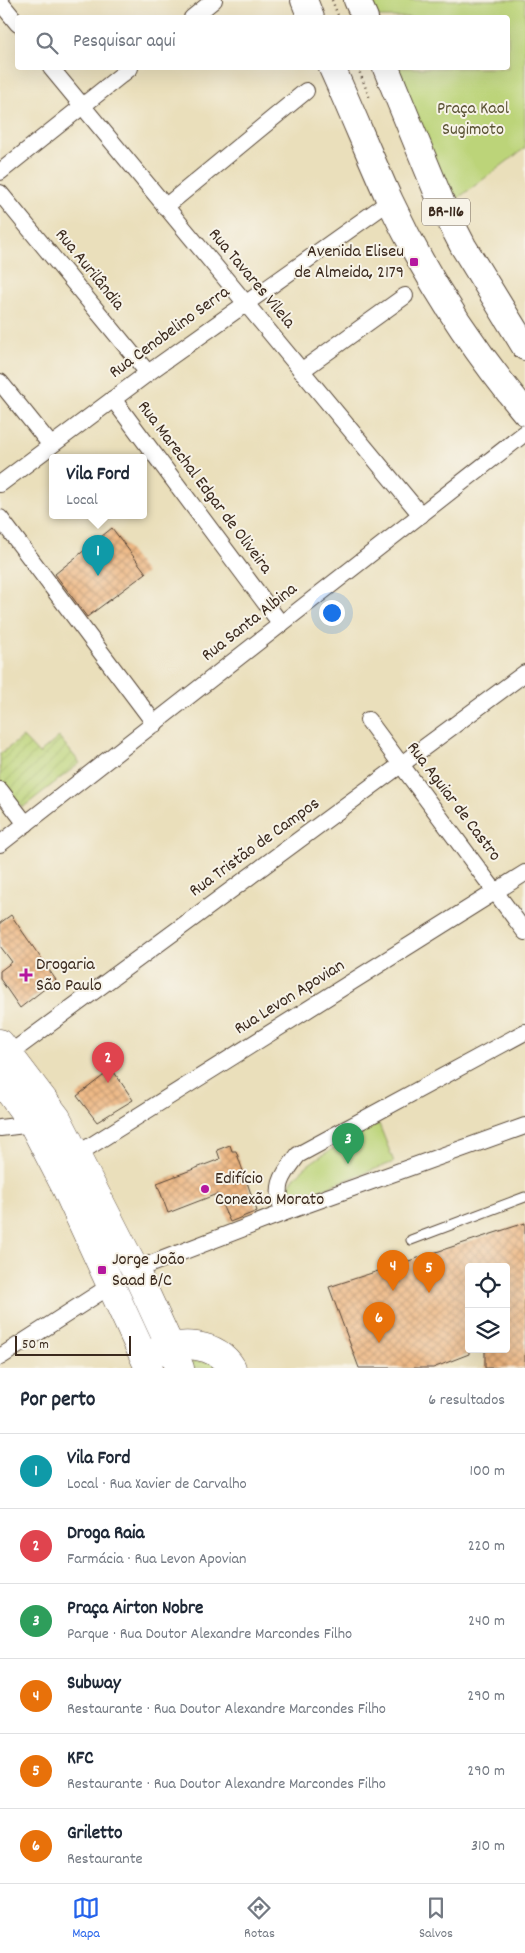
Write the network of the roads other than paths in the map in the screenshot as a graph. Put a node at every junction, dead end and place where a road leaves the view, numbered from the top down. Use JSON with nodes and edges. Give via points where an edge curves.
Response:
{"nodes":[{"id":1,"x":214,"y":0,"type":"edge"},
{"id":2,"x":304,"y":0,"type":"edge"},
{"id":3,"x":357,"y":0,"type":"edge"},
{"id":4,"x":4,"y":3,"type":"edge"},
{"id":5,"x":196,"y":15,"type":"edge"},
{"id":6,"x":310,"y":15,"type":"edge"},
{"id":7,"x":364,"y":15,"type":"edge"},
{"id":8,"x":15,"y":20,"type":"edge"},
{"id":9,"x":53,"y":70,"type":"edge"},
{"id":10,"x":127,"y":70,"type":"edge"},
{"id":11,"x":333,"y":70,"type":"edge"},
{"id":12,"x":387,"y":70,"type":"edge"},
{"id":13,"x":306,"y":91,"type":"dead end"},
{"id":14,"x":82,"y":106,"type":"junction"},
{"id":15,"x":0,"y":172,"type":"edge"},
{"id":16,"x":0,"y":193,"type":"edge"},
{"id":17,"x":390,"y":201,"type":"junction"},
{"id":18,"x":165,"y":207,"type":"junction"},
{"id":19,"x":405,"y":296,"type":"dead end"},
{"id":20,"x":245,"y":303,"type":"junction"},
{"id":21,"x":525,"y":347,"type":"edge"},
{"id":22,"x":301,"y":371,"type":"junction"},
{"id":23,"x":148,"y":373,"type":"junction"},
{"id":24,"x":0,"y":382,"type":"edge"},
{"id":25,"x":112,"y":400,"type":"junction"},
{"id":26,"x":525,"y":412,"type":"edge"},
{"id":27,"x":525,"y":434,"type":"edge"},
{"id":28,"x":50,"y":444,"type":"junction"},
{"id":29,"x":0,"y":484,"type":"edge"},
{"id":30,"x":421,"y":515,"type":"junction"},
{"id":31,"x":0,"y":518,"type":"edge"},
{"id":32,"x":281,"y":624,"type":"junction"},
{"id":33,"x":525,"y":673,"type":"edge"},
{"id":34,"x":368,"y":720,"type":"dead end"},
{"id":35,"x":155,"y":724,"type":"junction"},
{"id":36,"x":401,"y":765,"type":"junction"},
{"id":37,"x":0,"y":790,"type":"edge"},
{"id":38,"x":26,"y":824,"type":"junction"},
{"id":39,"x":0,"y":844,"type":"edge"},
{"id":40,"x":525,"y":873,"type":"edge"},
{"id":41,"x":495,"y":893,"type":"junction"},
{"id":42,"x":525,"y":932,"type":"edge"},
{"id":43,"x":525,"y":1032,"type":"edge"},
{"id":44,"x":3,"y":1059,"type":"edge"},
{"id":45,"x":33,"y":1124,"type":"junction"},
{"id":46,"x":525,"y":1126,"type":"edge"},
{"id":47,"x":0,"y":1128,"type":"edge"},
{"id":48,"x":76,"y":1155,"type":"junction"},
{"id":49,"x":525,"y":1197,"type":"edge"},
{"id":50,"x":283,"y":1213,"type":"junction"},
{"id":51,"x":411,"y":1240,"type":"dead end"},
{"id":52,"x":135,"y":1270,"type":"junction"},
{"id":53,"x":110,"y":1286,"type":"junction"},
{"id":54,"x":0,"y":1357,"type":"edge"},
{"id":55,"x":175,"y":1357,"type":"edge"},
{"id":56,"x":147,"y":1363,"type":"edge"},
{"id":57,"x":232,"y":1368,"type":"edge"}],
"edges":[{"from":1,"to":5,"type":"street"},
{"from":2,"to":6,"type":"main road"},
{"from":3,"to":7,"type":"main road"},
{"from":4,"to":8,"type":"street"},
{"from":9,"to":14,"type":"street","name":"Rua Tavares Vilela"},
{"from":10,"to":14,"type":"street"},
{"from":11,"to":17,"type":"main road","number":"BR-116"},
{"from":12,"to":21,"type":"main road","number":"BR-116","via":[[459,238]]},
{"from":13,"to":18,"type":"street"},
{"from":14,"to":15,"type":"street"},
{"from":14,"to":18,"type":"street","name":"Rua Tavares Vilela"},
{"from":16,"to":23,"type":"street","name":"Rua Aurilândia"},
{"from":17,"to":20,"type":"street","name":"Rua Cenobelino Serra"},
{"from":17,"to":26,"type":"main road","number":"BR-116","via":[[451,311]]},
{"from":18,"to":20,"type":"street","name":"Rua Tavares Vilela"},
{"from":19,"to":22,"type":"street"},
{"from":20,"to":22,"type":"street","name":"Rua Tavares Vilela"},
{"from":20,"to":23,"type":"street","name":"Rua Cenobelino Serra"},
{"from":22,"to":30,"type":"street","name":"Rua Tavares Vilela"},
{"from":23,"to":25,"type":"street","name":"Rua Cenobelino Serra"},
{"from":24,"to":28,"type":"street"},
{"from":25,"to":28,"type":"street","name":"Rua Cenobelino Serra"},
{"from":25,"to":32,"type":"street","name":"Rua Marechal Edgar de Oliveira"},
{"from":27,"to":30,"type":"street","name":"Rua Santa Albina"},
{"from":28,"to":29,"type":"street","name":"Rua Cenobelino Serra"},
{"from":30,"to":32,"type":"street","name":"Rua Santa Albina"},
{"from":31,"to":35,"type":"street"},
{"from":32,"to":35,"type":"street","name":"Rua Santa Albina"},
{"from":33,"to":36,"type":"street","name":"Rua Tristão de Campos"},
{"from":34,"to":36,"type":"street","name":"Rua Aguiar de Castro"},
{"from":35,"to":38,"type":"street","name":"Rua Santa Albina"},
{"from":36,"to":41,"type":"street","name":"Rua Aguiar de Castro"},
{"from":36,"to":44,"type":"street","name":"Rua Tristão de Campos"},
{"from":37,"to":38,"type":"street"},
{"from":38,"to":39,"type":"street","name":"Rua Santa Albina"},
{"from":40,"to":41,"type":"street","name":"Rua Levon Apovian"},
{"from":41,"to":42,"type":"street","name":"Rua Aguiar de Castro"},
{"from":41,"to":48,"type":"street","name":"Rua Levon Apovian"},
{"from":43,"to":50,"type":"street","via":[[298,1155],[283,1176],[278,1195]]},
{"from":44,"to":45,"type":"highway"},
{"from":44,"to":48,"type":"highway","via":[[57,1118]]},
{"from":45,"to":47,"type":"street"},
{"from":45,"to":53,"type":"highway"},
{"from":46,"to":50,"type":"street"},
{"from":48,"to":52,"type":"highway"},
{"from":49,"to":51,"type":"lane"},
{"from":50,"to":52,"type":"street"},
{"from":52,"to":55,"type":"highway"},
{"from":53,"to":54,"type":"street"},
{"from":53,"to":56,"type":"highway"},
{"from":55,"to":56,"type":"highway"},
{"from":55,"to":57,"type":"highway","via":[[183,1345],[210,1349],[221,1354]]}]}
